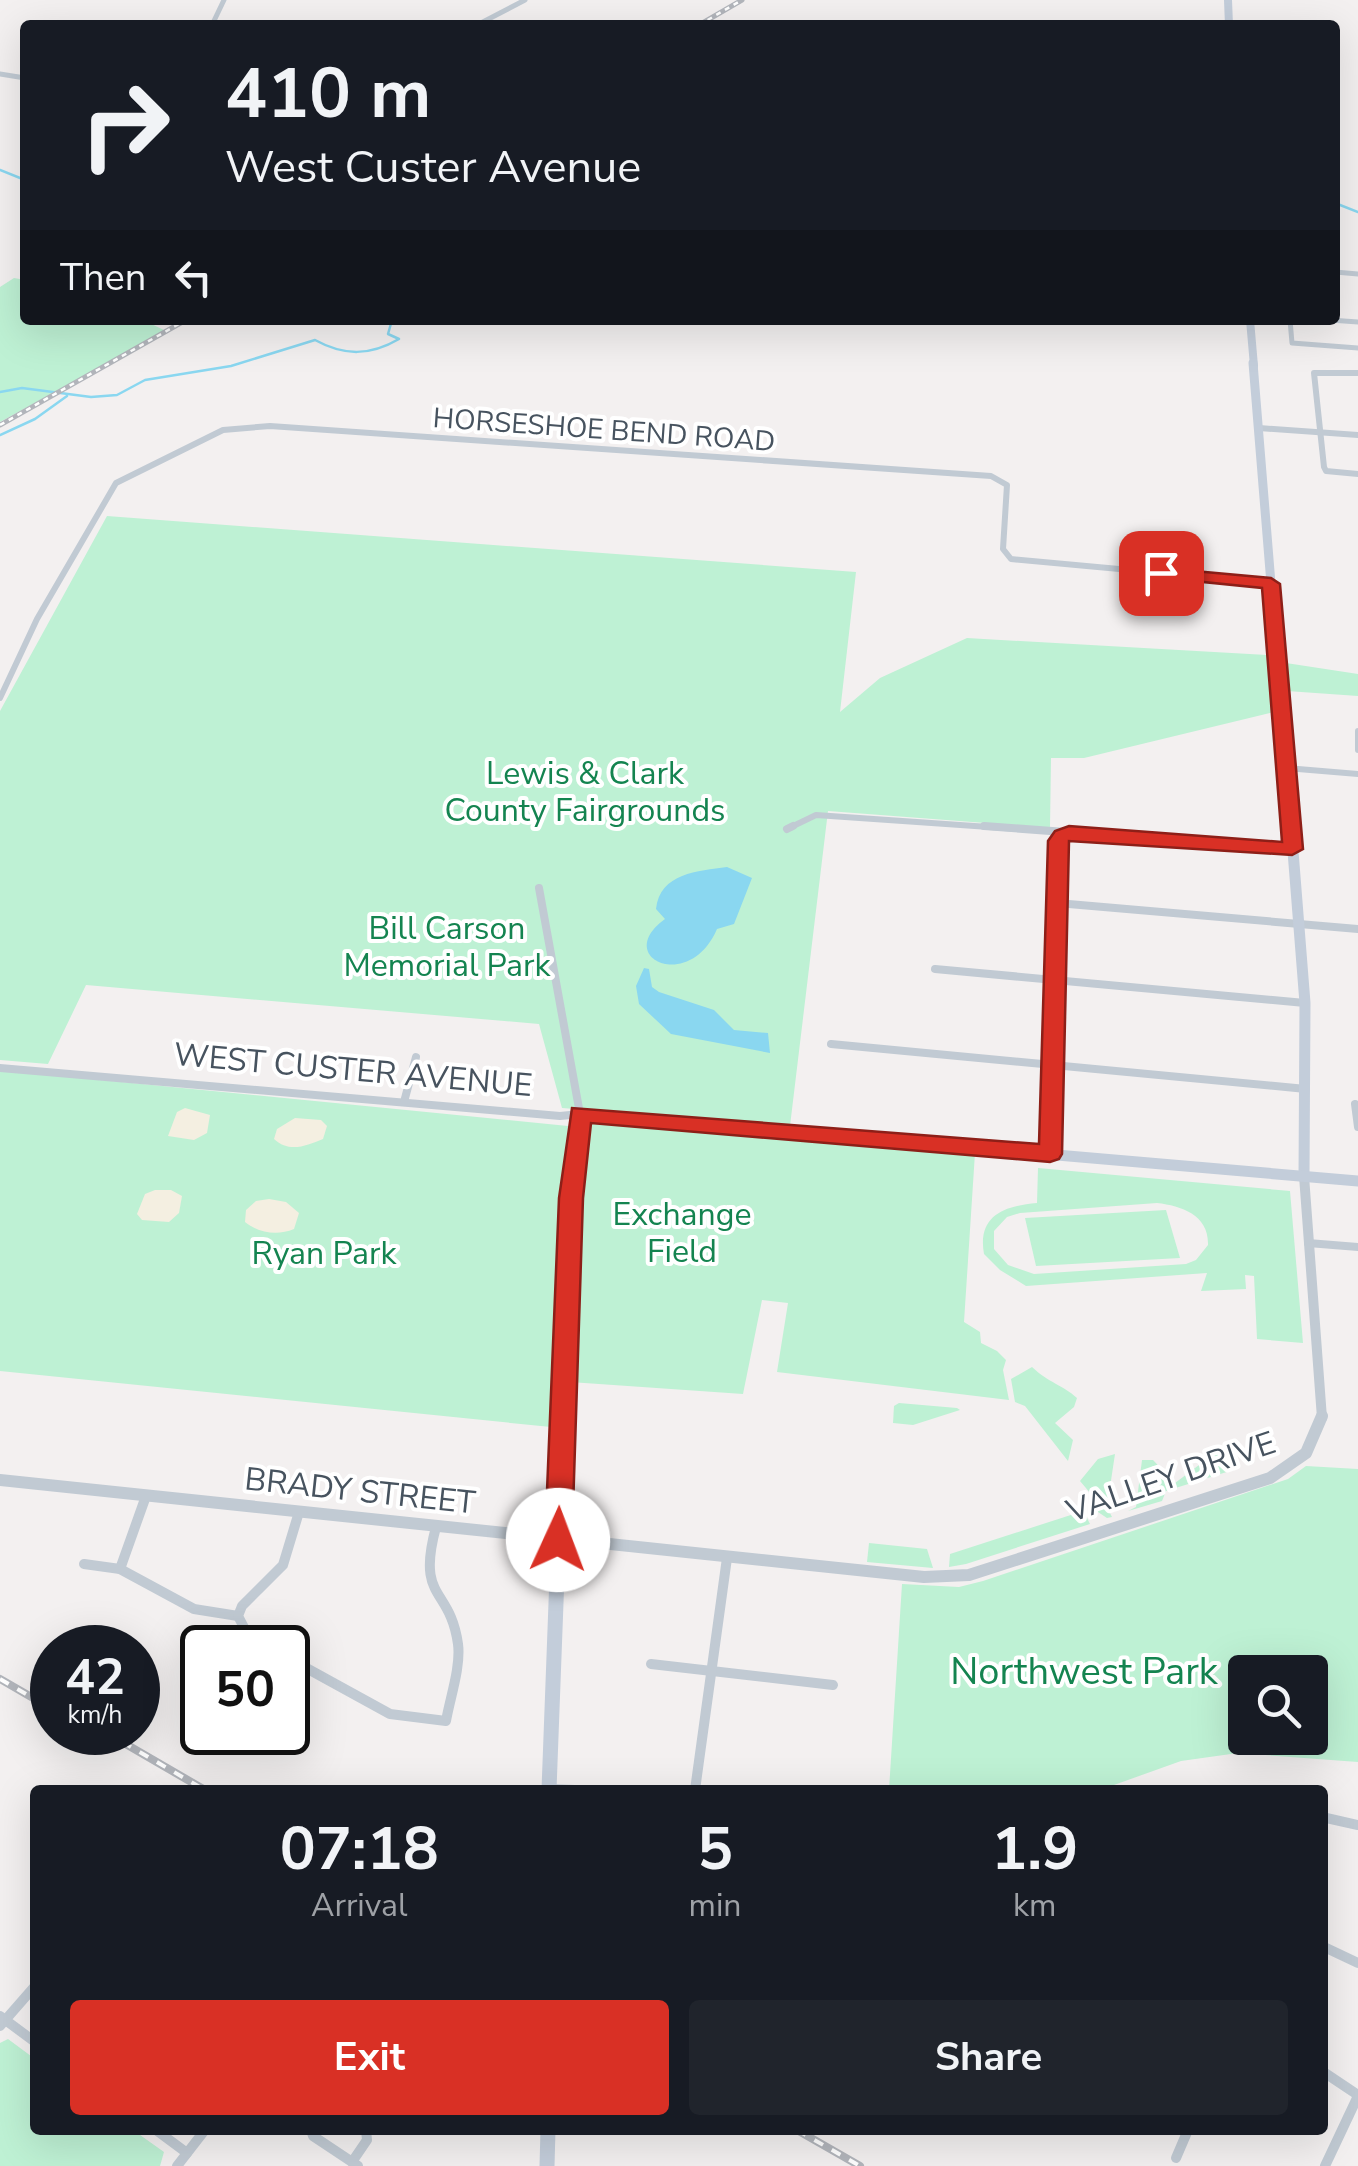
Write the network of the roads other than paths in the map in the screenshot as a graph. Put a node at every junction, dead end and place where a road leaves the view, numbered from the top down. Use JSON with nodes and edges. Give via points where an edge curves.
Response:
{"nodes":[{"id":1,"x":525,"y":0,"type":"edge"},
{"id":2,"x":487,"y":20,"type":"edge"},
{"id":3,"x":1250,"y":325,"type":"edge"},
{"id":4,"x":1290,"y":325,"type":"edge"},
{"id":5,"x":1358,"y":348,"type":"edge"},
{"id":6,"x":1358,"y":373,"type":"edge"},
{"id":7,"x":1259,"y":428,"type":"junction"},
{"id":8,"x":1320,"y":433,"type":"junction"},
{"id":9,"x":1358,"y":436,"type":"edge"},
{"id":10,"x":1358,"y":474,"type":"edge"},
{"id":11,"x":1271,"y":584,"type":"junction"},
{"id":12,"x":0,"y":698,"type":"edge"},
{"id":13,"x":1358,"y":731,"type":"edge"},
{"id":14,"x":1358,"y":750,"type":"edge"},
{"id":15,"x":1286,"y":768,"type":"junction"},
{"id":16,"x":1358,"y":774,"type":"edge"},
{"id":17,"x":787,"y":829,"type":"dead end"},
{"id":18,"x":1069,"y":833,"type":"junction"},
{"id":19,"x":1292,"y":849,"type":"junction"},
{"id":20,"x":539,"y":888,"type":"dead end"},
{"id":21,"x":1057,"y":903,"type":"junction"},
{"id":22,"x":1298,"y":924,"type":"junction"},
{"id":23,"x":1358,"y":929,"type":"edge"},
{"id":24,"x":935,"y":969,"type":"dead end"},
{"id":25,"x":1054,"y":980,"type":"junction"},
{"id":26,"x":1305,"y":1003,"type":"junction"},
{"id":27,"x":831,"y":1044,"type":"dead end"},
{"id":28,"x":416,"y":1056,"type":"dead end"},
{"id":29,"x":1052,"y":1065,"type":"junction"},
{"id":30,"x":0,"y":1068,"type":"edge"},
{"id":31,"x":1306,"y":1089,"type":"junction"},
{"id":32,"x":404,"y":1102,"type":"junction"},
{"id":33,"x":1356,"y":1104,"type":"dead end"},
{"id":34,"x":580,"y":1114,"type":"junction"},
{"id":35,"x":1358,"y":1127,"type":"edge"},
{"id":36,"x":1050,"y":1154,"type":"junction"},
{"id":37,"x":1304,"y":1176,"type":"junction"},
{"id":38,"x":1358,"y":1181,"type":"edge"},
{"id":39,"x":1308,"y":1243,"type":"junction"},
{"id":40,"x":1358,"y":1248,"type":"edge"},
{"id":41,"x":0,"y":1480,"type":"edge"},
{"id":42,"x":146,"y":1496,"type":"junction"},
{"id":43,"x":299,"y":1512,"type":"junction"},
{"id":44,"x":436,"y":1527,"type":"junction"},
{"id":45,"x":558,"y":1540,"type":"junction"},
{"id":46,"x":727,"y":1558,"type":"junction"},
{"id":47,"x":84,"y":1564,"type":"dead end"},
{"id":48,"x":120,"y":1569,"type":"junction"},
{"id":49,"x":954,"y":1577,"type":"joint"},
{"id":50,"x":238,"y":1616,"type":"junction"},
{"id":51,"x":243,"y":1625,"type":"edge"},
{"id":52,"x":652,"y":1664,"type":"dead end"},
{"id":53,"x":310,"y":1670,"type":"edge"},
{"id":54,"x":713,"y":1671,"type":"junction"},
{"id":55,"x":834,"y":1684,"type":"dead end"},
{"id":56,"x":549,"y":1785,"type":"edge"},
{"id":57,"x":696,"y":1785,"type":"edge"},
{"id":58,"x":1328,"y":1818,"type":"edge"},
{"id":59,"x":1358,"y":1825,"type":"edge"},
{"id":60,"x":1328,"y":1949,"type":"edge"},
{"id":61,"x":1358,"y":1963,"type":"edge"},
{"id":62,"x":30,"y":1991,"type":"edge"},
{"id":63,"x":2,"y":2021,"type":"edge"},
{"id":64,"x":30,"y":2039,"type":"edge"},
{"id":65,"x":1328,"y":2075,"type":"edge"},
{"id":66,"x":1358,"y":2095,"type":"edge"},
{"id":67,"x":163,"y":2135,"type":"edge"},
{"id":68,"x":201,"y":2135,"type":"edge"},
{"id":69,"x":313,"y":2135,"type":"edge"},
{"id":70,"x":366,"y":2135,"type":"edge"},
{"id":71,"x":548,"y":2135,"type":"edge"},
{"id":72,"x":1186,"y":2135,"type":"edge"},
{"id":73,"x":188,"y":2152,"type":"junction"},
{"id":74,"x":1176,"y":2158,"type":"dead end"},
{"id":75,"x":354,"y":2164,"type":"edge"},
{"id":76,"x":177,"y":2166,"type":"edge"},
{"id":77,"x":547,"y":2166,"type":"edge"},
{"id":78,"x":1325,"y":2166,"type":"edge"}],
"edges":[{"from":1,"to":2,"type":"street"},
{"from":3,"to":7,"type":"main road"},
{"from":4,"to":5,"type":"street","via":[[1292,343]]},
{"from":6,"to":8,"type":"street","via":[[1315,371]]},
{"from":7,"to":8,"type":"street"},
{"from":7,"to":11,"type":"main road"},
{"from":8,"to":9,"type":"street"},
{"from":8,"to":10,"type":"street","via":[[1326,471]]},
{"from":11,"to":12,"type":"street","name":"HORSESHOE BEND ROAD","via":[[1011,558],[1003,548],[1007,485],[992,476],[234,427],[116,483]]},
{"from":11,"to":15,"type":"main road"},
{"from":13,"to":14,"type":"street"},
{"from":15,"to":16,"type":"street"},
{"from":15,"to":19,"type":"main road"},
{"from":17,"to":18,"type":"street","via":[[830,815]]},
{"from":18,"to":19,"type":"street"},
{"from":18,"to":21,"type":"street","via":[[1058,841]]},
{"from":19,"to":22,"type":"main road"},
{"from":20,"to":34,"type":"street"},
{"from":21,"to":22,"type":"street"},
{"from":21,"to":25,"type":"street"},
{"from":22,"to":23,"type":"street"},
{"from":22,"to":26,"type":"main road"},
{"from":24,"to":25,"type":"street"},
{"from":25,"to":26,"type":"street"},
{"from":25,"to":29,"type":"street"},
{"from":26,"to":31,"type":"main road"},
{"from":27,"to":29,"type":"street"},
{"from":28,"to":32,"type":"street"},
{"from":29,"to":31,"type":"street"},
{"from":29,"to":36,"type":"street"},
{"from":30,"to":32,"type":"street","name":"WEST CUSTER AVENUE"},
{"from":31,"to":37,"type":"main road"},
{"from":32,"to":34,"type":"street","name":"WEST CUSTER AVENUE"},
{"from":33,"to":35,"type":"street"},
{"from":34,"to":36,"type":"main road","name":"WEST CUSTER AVENUE"},
{"from":34,"to":45,"type":"main road"},
{"from":36,"to":37,"type":"main road","name":"WEST CUSTER AVENUE"},
{"from":37,"to":38,"type":"main road","name":"WEST CUSTER AVENUE"},
{"from":37,"to":39,"type":"street","name":"VALLEY DRIVE"},
{"from":39,"to":40,"type":"street"},
{"from":39,"to":49,"type":"street","name":"VALLEY DRIVE","via":[[1324,1412],[1306,1455],[1270,1478]]},
{"from":41,"to":42,"type":"street","name":"BRADY STREET"},
{"from":42,"to":43,"type":"street","name":"BRADY STREET"},
{"from":42,"to":48,"type":"street"},
{"from":43,"to":44,"type":"street","name":"BRADY STREET"},
{"from":43,"to":50,"type":"street","via":[[283,1565]]},
{"from":44,"to":45,"type":"street","name":"BRADY STREET"},
{"from":44,"to":53,"type":"street","via":[[429,1582],[459,1647],[446,1720],[390,1714]]},
{"from":45,"to":46,"type":"street","name":"BRADY STREET"},
{"from":45,"to":56,"type":"main road"},
{"from":46,"to":49,"type":"street","name":"BRADY STREET"},
{"from":46,"to":54,"type":"street"},
{"from":47,"to":48,"type":"street"},
{"from":48,"to":50,"type":"street","via":[[194,1609]]},
{"from":50,"to":51,"type":"street"},
{"from":52,"to":54,"type":"street"},
{"from":54,"to":55,"type":"street"},
{"from":54,"to":57,"type":"street"},
{"from":58,"to":59,"type":"street"},
{"from":60,"to":61,"type":"street"},
{"from":62,"to":63,"type":"street"},
{"from":63,"to":64,"type":"street"},
{"from":65,"to":66,"type":"street"},
{"from":66,"to":78,"type":"street"},
{"from":67,"to":73,"type":"street"},
{"from":68,"to":73,"type":"street"},
{"from":69,"to":75,"type":"street"},
{"from":70,"to":75,"type":"street"},
{"from":71,"to":77,"type":"main road"},
{"from":72,"to":74,"type":"street"},
{"from":73,"to":76,"type":"street"}]}
